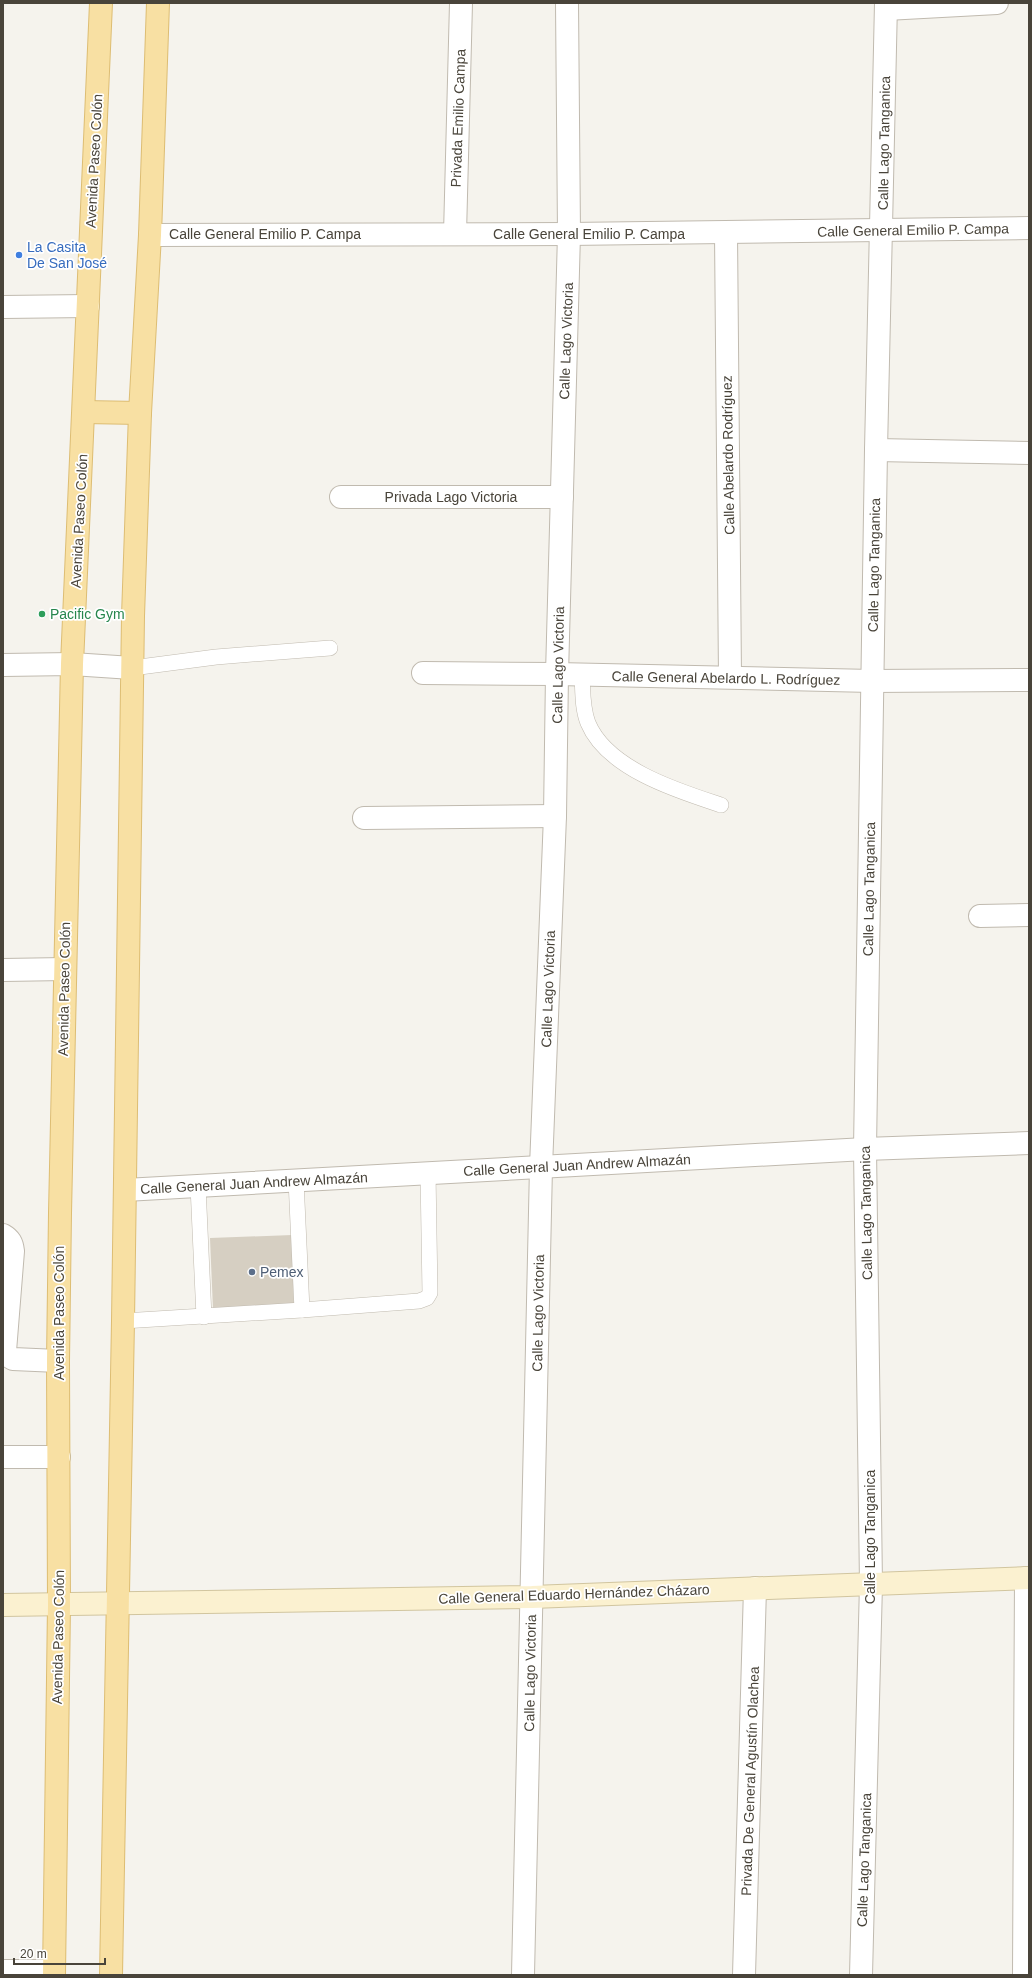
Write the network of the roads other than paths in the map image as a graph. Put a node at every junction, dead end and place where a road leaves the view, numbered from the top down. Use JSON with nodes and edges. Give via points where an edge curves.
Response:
{"nodes":[{"id":1,"x":101,"y":3,"type":"edge"},
{"id":2,"x":158,"y":3,"type":"edge"},
{"id":3,"x":461,"y":3,"type":"edge"},
{"id":4,"x":567,"y":3,"type":"edge"},
{"id":5,"x":997,"y":3,"type":"edge"},
{"id":6,"x":886,"y":6,"type":"edge"},
{"id":7,"x":1029,"y":228,"type":"edge"},
{"id":8,"x":882,"y":231,"type":"junction"},
{"id":9,"x":726,"y":233,"type":"junction"},
{"id":10,"x":455,"y":234,"type":"junction"},
{"id":11,"x":569,"y":234,"type":"junction"},
{"id":12,"x":150,"y":235,"type":"junction"},
{"id":13,"x":88,"y":306,"type":"junction"},
{"id":14,"x":3,"y":307,"type":"edge"},
{"id":15,"x":84,"y":412,"type":"junction"},
{"id":16,"x":140,"y":413,"type":"junction"},
{"id":17,"x":876,"y":450,"type":"junction"},
{"id":18,"x":1029,"y":453,"type":"edge"},
{"id":19,"x":341,"y":497,"type":"dead end"},
{"id":20,"x":562,"y":497,"type":"junction"},
{"id":21,"x":330,"y":648,"type":"dead end"},
{"id":22,"x":72,"y":664,"type":"junction"},
{"id":23,"x":3,"y":665,"type":"edge"},
{"id":24,"x":132,"y":668,"type":"junction"},
{"id":25,"x":423,"y":673,"type":"dead end"},
{"id":26,"x":557,"y":674,"type":"junction"},
{"id":27,"x":582,"y":675,"type":"junction"},
{"id":28,"x":730,"y":677,"type":"junction"},
{"id":29,"x":1029,"y":680,"type":"edge"},
{"id":30,"x":872,"y":681,"type":"junction"},
{"id":31,"x":721,"y":805,"type":"dead end"},
{"id":32,"x":555,"y":816,"type":"junction"},
{"id":33,"x":364,"y":818,"type":"dead end"},
{"id":34,"x":1029,"y":915,"type":"edge"},
{"id":35,"x":980,"y":916,"type":"dead end"},
{"id":36,"x":65,"y":969,"type":"junction"},
{"id":37,"x":3,"y":970,"type":"edge"},
{"id":38,"x":1029,"y":1143,"type":"edge"},
{"id":39,"x":865,"y":1149,"type":"junction"},
{"id":40,"x":541,"y":1166,"type":"junction"},
{"id":41,"x":428,"y":1173,"type":"junction"},
{"id":42,"x":296,"y":1180,"type":"junction"},
{"id":43,"x":198,"y":1186,"type":"junction"},
{"id":44,"x":126,"y":1190,"type":"junction"},
{"id":45,"x":3,"y":1235,"type":"edge"},
{"id":46,"x":302,"y":1310,"type":"junction"},
{"id":47,"x":204,"y":1317,"type":"junction"},
{"id":48,"x":123,"y":1321,"type":"junction"},
{"id":49,"x":58,"y":1361,"type":"junction"},
{"id":50,"x":3,"y":1457,"type":"edge"},
{"id":51,"x":59,"y":1457,"type":"junction"},
{"id":52,"x":1028,"y":1578,"type":"edge"},
{"id":53,"x":871,"y":1584,"type":"junction"},
{"id":54,"x":755,"y":1588,"type":"junction"},
{"id":55,"x":532,"y":1597,"type":"junction"},
{"id":56,"x":118,"y":1603,"type":"junction"},
{"id":57,"x":3,"y":1605,"type":"edge"},
{"id":58,"x":59,"y":1605,"type":"junction"},
{"id":59,"x":3,"y":1971,"type":"edge"},
{"id":60,"x":54,"y":1973,"type":"edge"},
{"id":61,"x":111,"y":1975,"type":"edge"},
{"id":62,"x":523,"y":1975,"type":"edge"},
{"id":63,"x":744,"y":1975,"type":"edge"},
{"id":64,"x":861,"y":1975,"type":"edge"},
{"id":65,"x":1024,"y":1975,"type":"edge"}],
"edges":[{"from":1,"to":13,"type":"main road","name":"Avenida Paseo Colón"},
{"from":2,"to":12,"type":"main road"},
{"from":3,"to":10,"type":"street","name":"Privada Emilio Campa"},
{"from":4,"to":11,"type":"street","name":"Calle Lago Victoria"},
{"from":5,"to":6,"type":"street"},
{"from":6,"to":8,"type":"street","name":"Calle Lago Tanganica"},
{"from":7,"to":8,"type":"street","name":"Calle General Emilio P. Campa"},
{"from":8,"to":9,"type":"street","name":"Calle General Emilio P. Campa"},
{"from":8,"to":17,"type":"street","name":"Calle Lago Tanganica"},
{"from":9,"to":11,"type":"street","name":"Calle General Emilio P. Campa"},
{"from":9,"to":28,"type":"street","name":"Calle Abelardo Rodríguez"},
{"from":10,"to":11,"type":"street","name":"Calle General Emilio P. Campa"},
{"from":10,"to":12,"type":"street","name":"Calle General Emilio P. Campa"},
{"from":11,"to":20,"type":"street","name":"Calle Lago Victoria"},
{"from":12,"to":16,"type":"main road"},
{"from":13,"to":14,"type":"street"},
{"from":13,"to":15,"type":"main road","name":"Avenida Paseo Colón"},
{"from":15,"to":16,"type":"main road"},
{"from":15,"to":22,"type":"main road","name":"Avenida Paseo Colón"},
{"from":16,"to":24,"type":"main road"},
{"from":17,"to":18,"type":"street"},
{"from":17,"to":30,"type":"street","name":"Calle Lago Tanganica"},
{"from":19,"to":20,"type":"street","name":"Privada Lago Victoria"},
{"from":20,"to":26,"type":"street","name":"Calle Lago Victoria"},
{"from":21,"to":24,"type":"lane","via":[[216,657]]},
{"from":22,"to":23,"type":"street"},
{"from":22,"to":24,"type":"street"},
{"from":22,"to":36,"type":"main road","name":"Avenida Paseo Colón"},
{"from":24,"to":44,"type":"main road"},
{"from":25,"to":26,"type":"street","name":"Calle General Abelardo L. Rodríguez"},
{"from":26,"to":27,"type":"street","name":"Calle General Abelardo L. Rodríguez"},
{"from":26,"to":32,"type":"street","name":"Calle Lago Victoria"},
{"from":27,"to":28,"type":"street","name":"Calle General Abelardo L. Rodríguez"},
{"from":27,"to":31,"type":"lane","via":[[584,710],[588,723],[606,748],[631,768],[665,787]]},
{"from":28,"to":30,"type":"street","name":"Calle General Abelardo L. Rodríguez"},
{"from":29,"to":30,"type":"street","name":"Calle General Abelardo L. Rodríguez"},
{"from":30,"to":39,"type":"street","name":"Calle Lago Tanganica"},
{"from":32,"to":33,"type":"street"},
{"from":32,"to":40,"type":"street","name":"Calle Lago Victoria"},
{"from":34,"to":35,"type":"street"},
{"from":36,"to":37,"type":"street"},
{"from":36,"to":49,"type":"main road","name":"Avenida Paseo Colón"},
{"from":38,"to":39,"type":"street","name":"Calle General Juan Andrew Almazán"},
{"from":39,"to":40,"type":"street","name":"Calle General Juan Andrew Almazán"},
{"from":39,"to":53,"type":"street","name":"Calle Lago Tanganica"},
{"from":40,"to":41,"type":"street","name":"Calle General Juan Andrew Almazán"},
{"from":40,"to":55,"type":"street","name":"Calle Lago Victoria"},
{"from":41,"to":42,"type":"street","name":"Calle General Juan Andrew Almazán"},
{"from":41,"to":46,"type":"lane","via":[[430,1293],[427,1298],[419,1301]]},
{"from":42,"to":43,"type":"street","name":"Calle General Juan Andrew Almazán"},
{"from":42,"to":46,"type":"lane"},
{"from":43,"to":44,"type":"street","name":"Calle General Juan Andrew Almazán"},
{"from":43,"to":47,"type":"lane"},
{"from":44,"to":48,"type":"main road"},
{"from":45,"to":49,"type":"street","via":[[12,1244],[13,1251],[5,1351],[13,1359]]},
{"from":46,"to":47,"type":"lane"},
{"from":47,"to":48,"type":"lane"},
{"from":48,"to":56,"type":"main road"},
{"from":49,"to":51,"type":"main road","name":"Avenida Paseo Colón"},
{"from":50,"to":51,"type":"street"},
{"from":51,"to":58,"type":"main road","name":"Avenida Paseo Colón"},
{"from":52,"to":53,"type":"main road","name":"Calle General Eduardo Hernández Cházaro"},
{"from":52,"to":65,"type":"street"},
{"from":53,"to":54,"type":"main road","name":"Calle General Eduardo Hernández Cházaro"},
{"from":53,"to":64,"type":"street","name":"Calle Lago Tanganica"},
{"from":54,"to":55,"type":"main road","name":"Calle General Eduardo Hernández Cházaro"},
{"from":54,"to":63,"type":"street","name":"Privada De General Agustín Olachea"},
{"from":55,"to":56,"type":"main road","name":"Calle General Eduardo Hernández Cházaro"},
{"from":55,"to":62,"type":"street","name":"Calle Lago Victoria"},
{"from":56,"to":58,"type":"main road","name":"Calle General Eduardo Hernández Cházaro"},
{"from":56,"to":61,"type":"main road"},
{"from":57,"to":58,"type":"main road","name":"Calle General Eduardo Hernández Cházaro"},
{"from":58,"to":60,"type":"main road","name":"Avenida Paseo Colón"},
{"from":59,"to":60,"type":"street"}]}
